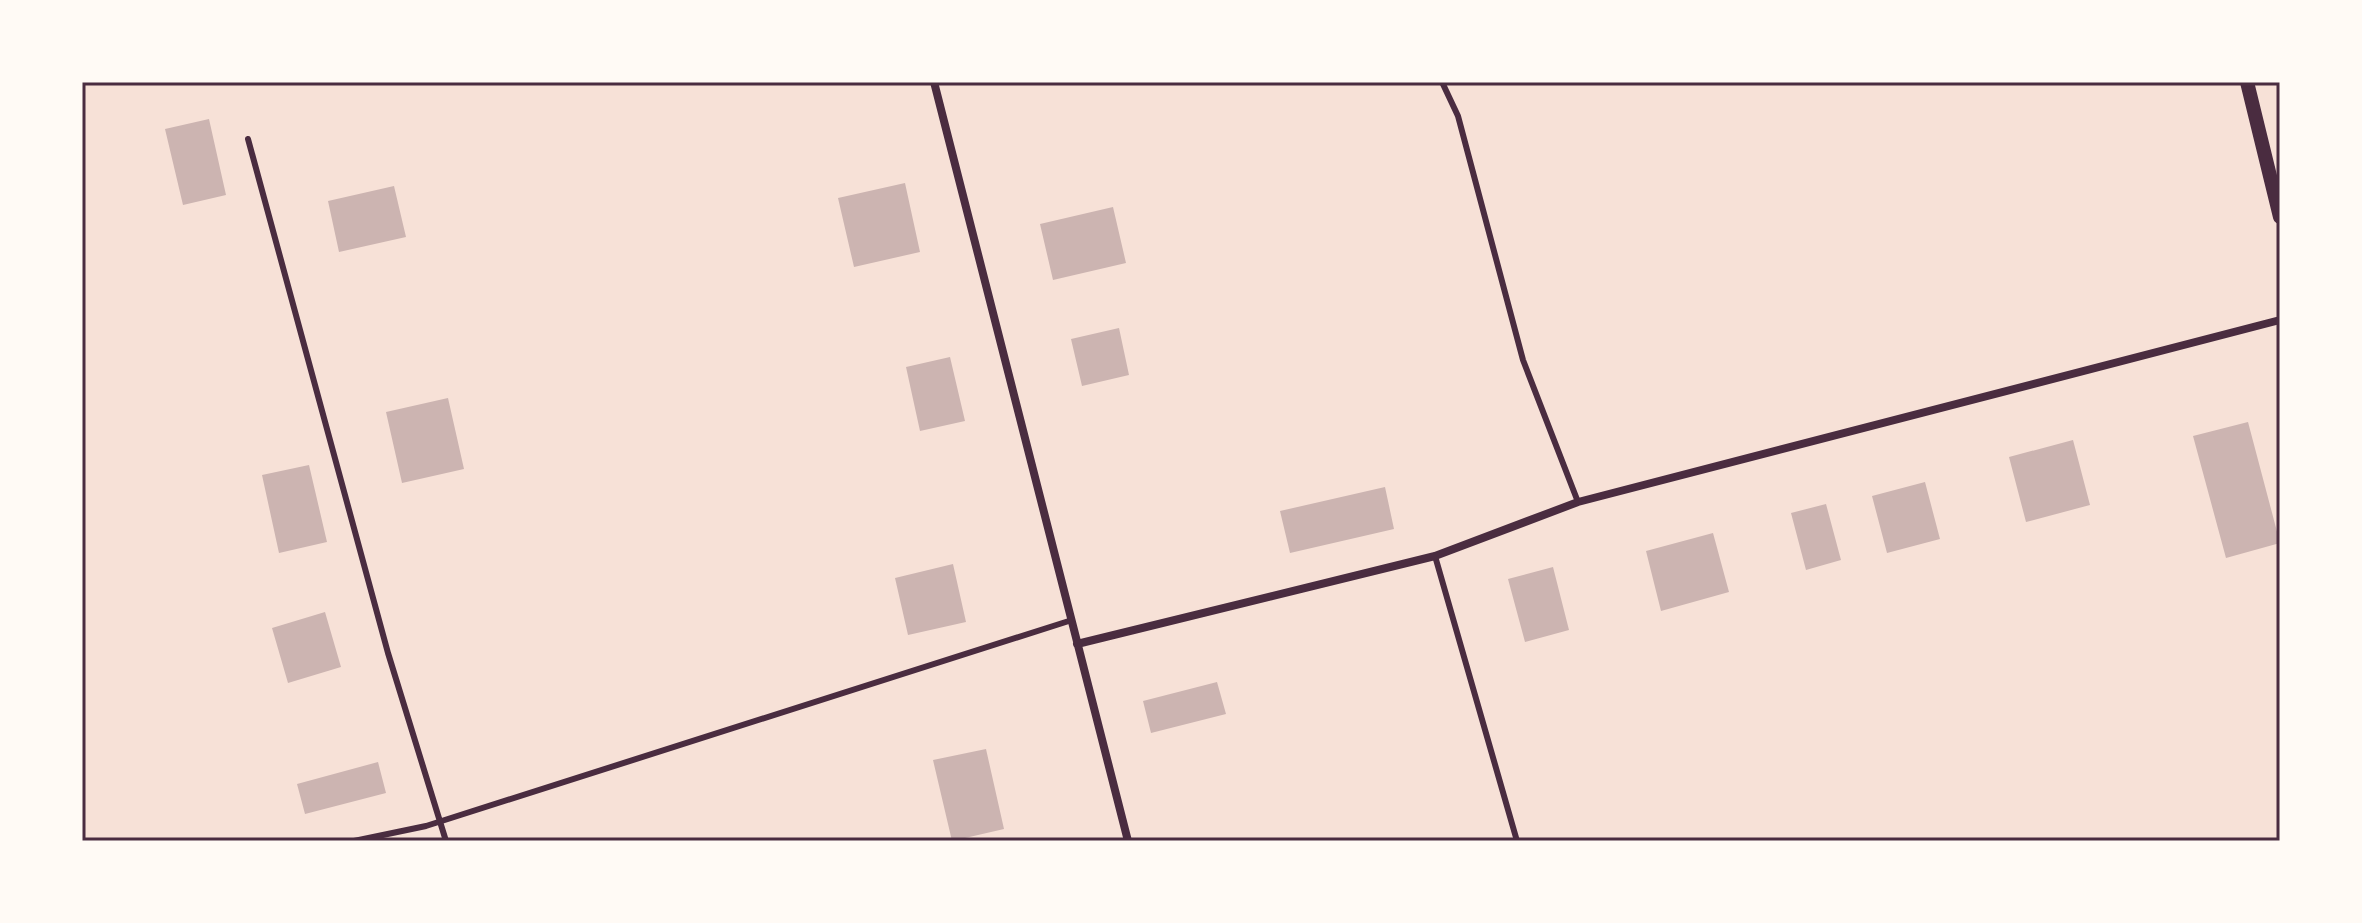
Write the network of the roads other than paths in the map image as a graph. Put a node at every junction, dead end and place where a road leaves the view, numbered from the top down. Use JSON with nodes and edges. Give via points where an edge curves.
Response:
{"nodes":[{"id":1,"x":934,"y":82,"type":"edge"},
{"id":2,"x":1442,"y":82,"type":"edge"},
{"id":3,"x":2247,"y":82,"type":"edge"},
{"id":4,"x":248,"y":139,"type":"dead end"},
{"id":5,"x":2280,"y":217,"type":"edge"},
{"id":6,"x":2280,"y":320,"type":"edge"},
{"id":7,"x":1578,"y":502,"type":"junction"},
{"id":8,"x":1435,"y":556,"type":"junction"},
{"id":9,"x":1072,"y":620,"type":"junction"},
{"id":10,"x":1077,"y":644,"type":"junction"},
{"id":11,"x":442,"y":821,"type":"junction"},
{"id":12,"x":354,"y":841,"type":"edge"},
{"id":13,"x":446,"y":841,"type":"edge"},
{"id":14,"x":1128,"y":841,"type":"edge"},
{"id":15,"x":1517,"y":841,"type":"edge"}],
"edges":[{"from":1,"to":9,"type":"street"},
{"from":2,"to":7,"type":"lane","via":[[1458,116],[1523,360]]},
{"from":3,"to":5,"type":"street"},
{"from":4,"to":11,"type":"lane","via":[[388,653]]},
{"from":6,"to":7,"type":"street"},
{"from":7,"to":8,"type":"street"},
{"from":8,"to":10,"type":"street"},
{"from":8,"to":15,"type":"lane"},
{"from":9,"to":10,"type":"street"},
{"from":9,"to":11,"type":"lane"},
{"from":10,"to":14,"type":"street"},
{"from":11,"to":12,"type":"lane"},
{"from":11,"to":13,"type":"lane"}]}
